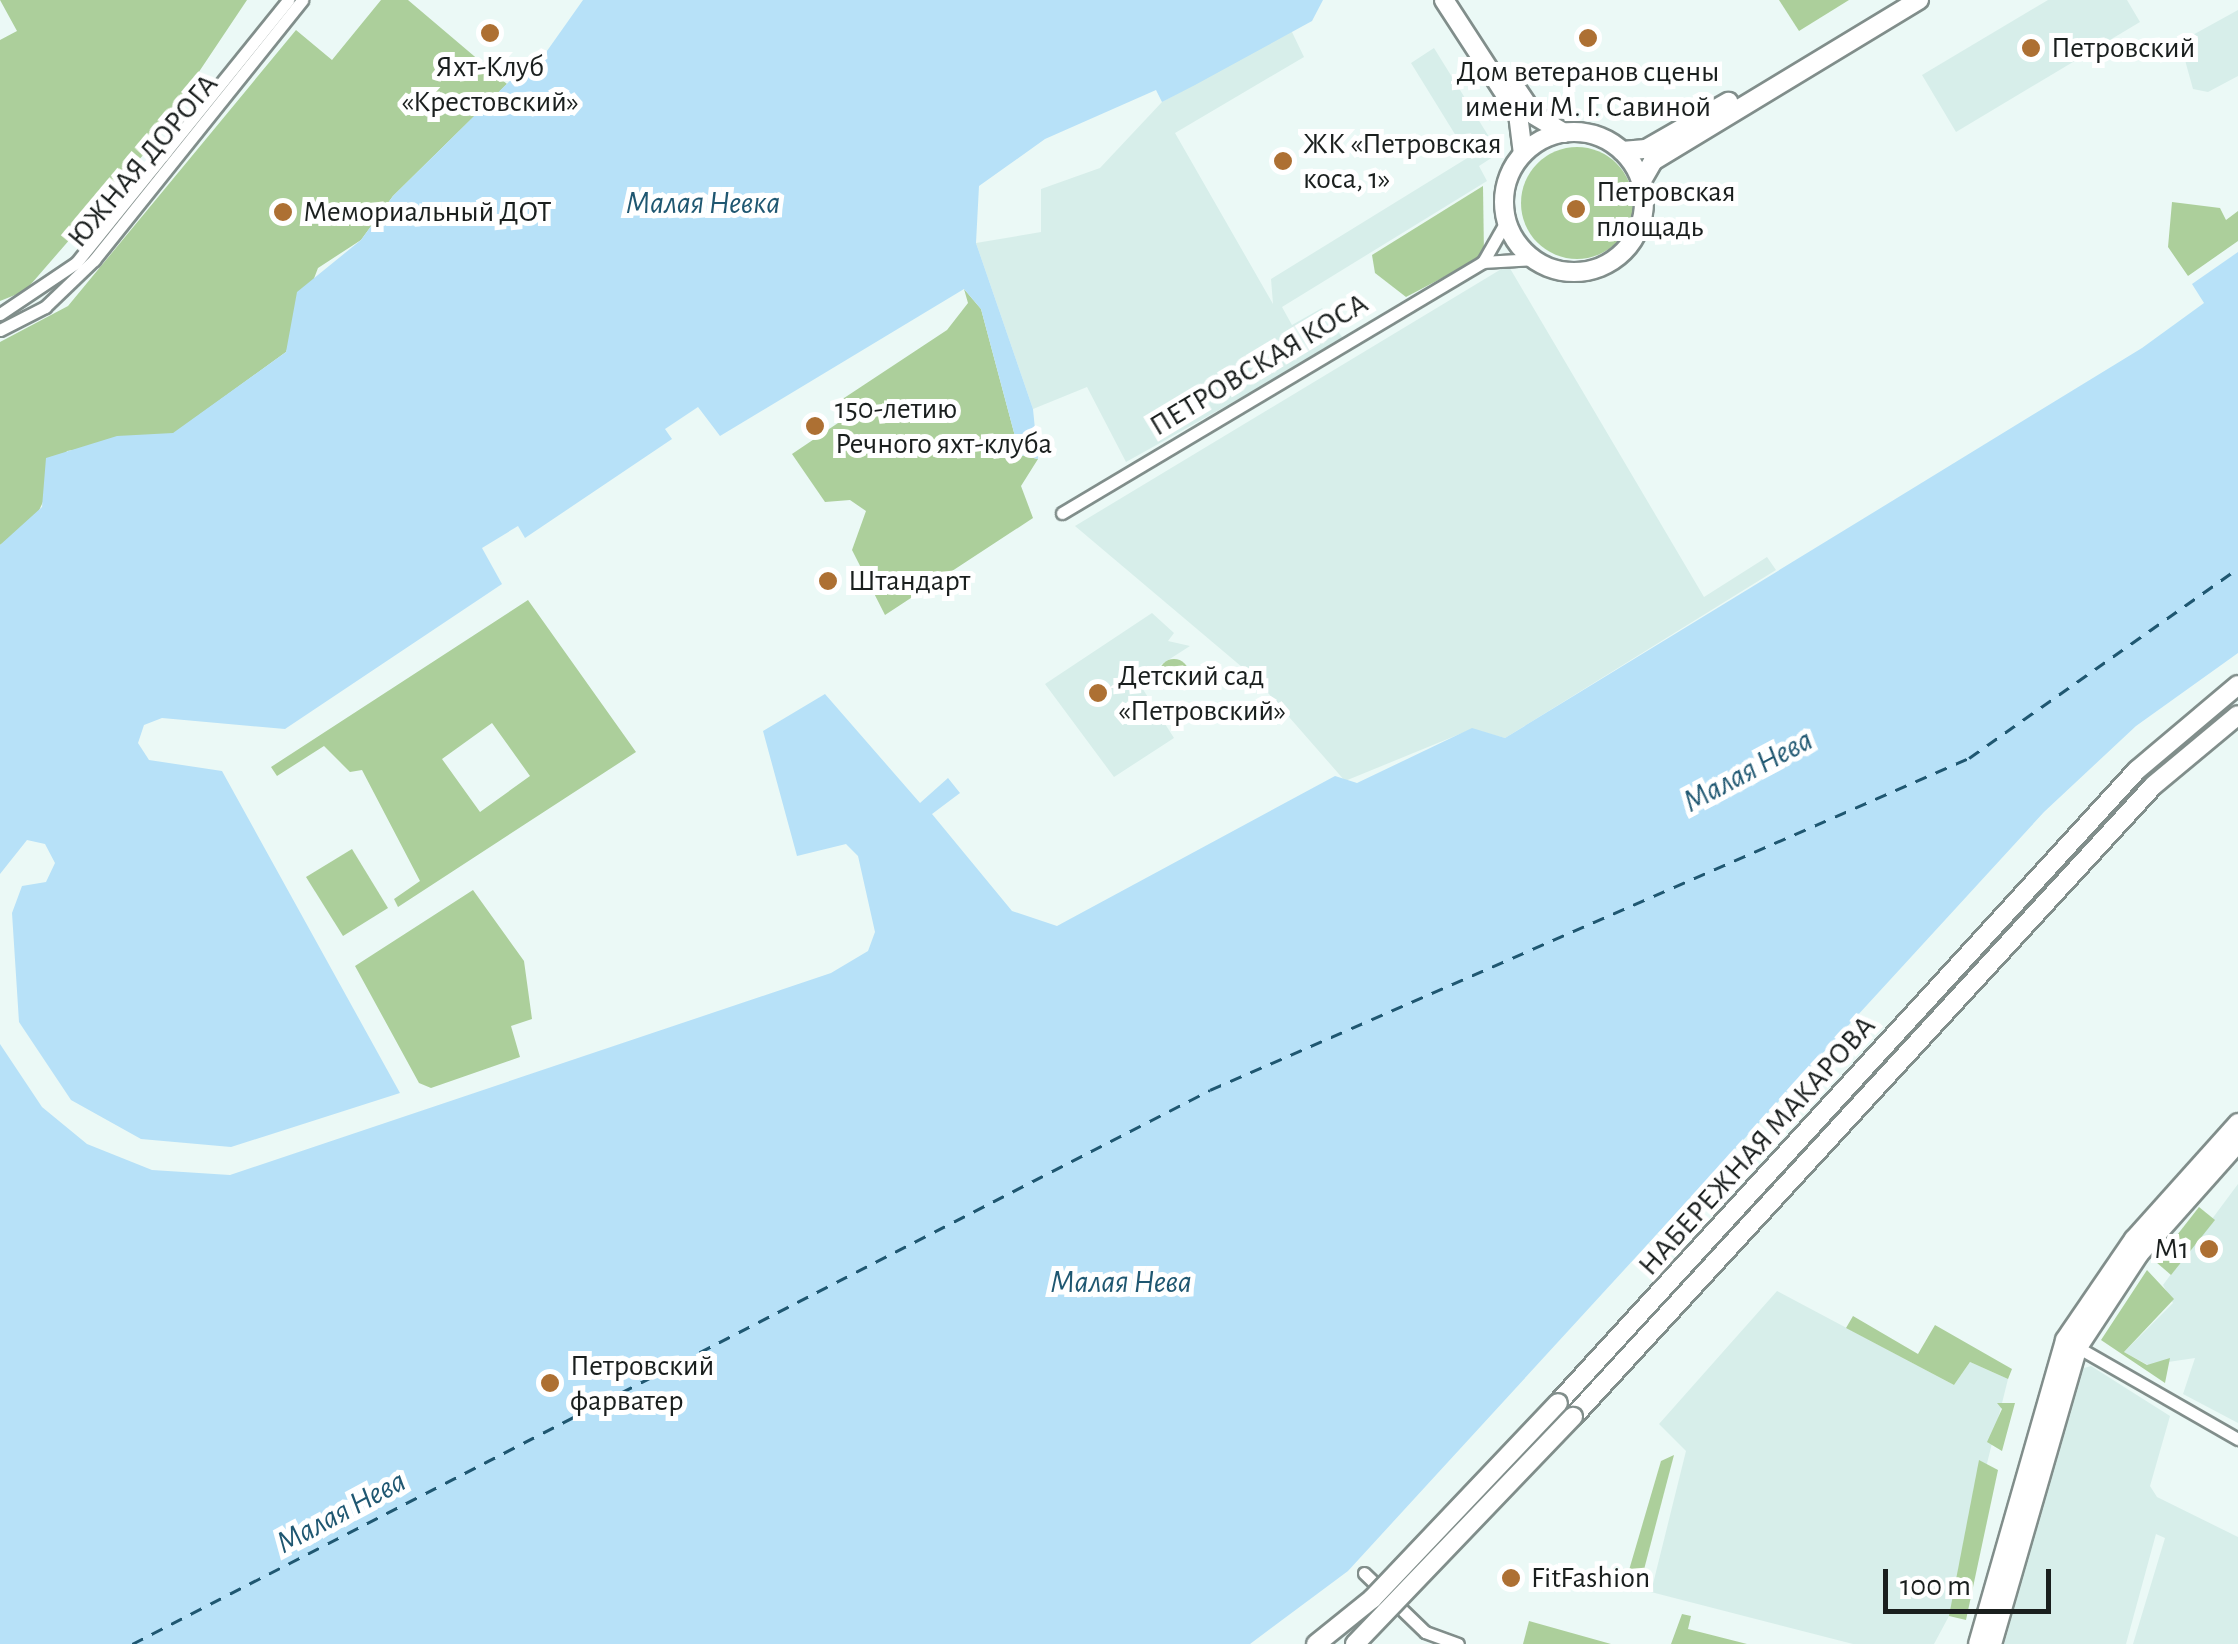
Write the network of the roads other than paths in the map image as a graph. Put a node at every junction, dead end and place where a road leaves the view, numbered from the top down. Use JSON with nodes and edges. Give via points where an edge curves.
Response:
{"nodes":[{"id":1,"x":288,"y":0,"type":"edge"},
{"id":2,"x":302,"y":0,"type":"edge"},
{"id":3,"x":1444,"y":0,"type":"edge"},
{"id":4,"x":1458,"y":0,"type":"edge"},
{"id":5,"x":1898,"y":0,"type":"edge"},
{"id":6,"x":1919,"y":0,"type":"edge"},
{"id":7,"x":1564,"y":133,"type":"junction"},
{"id":8,"x":1622,"y":151,"type":"junction"},
{"id":9,"x":1523,"y":154,"type":"junction"},
{"id":10,"x":1641,"y":182,"type":"junction"},
{"id":11,"x":1507,"y":220,"type":"junction"},
{"id":12,"x":1535,"y":260,"type":"junction"},
{"id":13,"x":1483,"y":262,"type":"junction"},
{"id":14,"x":0,"y":314,"type":"edge"},
{"id":15,"x":0,"y":330,"type":"edge"},
{"id":16,"x":1062,"y":513,"type":"dead end"},
{"id":17,"x":2238,"y":685,"type":"edge"},
{"id":18,"x":2238,"y":715,"type":"edge"},
{"id":19,"x":2238,"y":1123,"type":"edge"},
{"id":20,"x":2238,"y":1143,"type":"edge"},
{"id":21,"x":2071,"y":1343,"type":"junction"},
{"id":22,"x":2238,"y":1439,"type":"edge"},
{"id":23,"x":1364,"y":1573,"type":"dead end"},
{"id":24,"x":1316,"y":1644,"type":"edge"},
{"id":25,"x":1355,"y":1644,"type":"edge"},
{"id":26,"x":1458,"y":1644,"type":"edge"},
{"id":27,"x":1978,"y":1644,"type":"edge"},
{"id":28,"x":1992,"y":1644,"type":"edge"}],
"edges":[{"from":1,"to":14,"type":"street","name":"ЮЖНАЯ ДОРОГА","via":[[76,262]]},
{"from":2,"to":15,"type":"street","name":"ЮЖНАЯ ДОРОГА","via":[[94,260],[44,307]]},
{"from":3,"to":9,"type":"main road","via":[[1518,114]]},
{"from":4,"to":7,"type":"main road","via":[[1534,115]]},
{"from":5,"to":8,"type":"main road","via":[[1646,149]]},
{"from":6,"to":10,"type":"main road","via":[[1653,161]]},
{"from":7,"to":8,"type":"main road"},
{"from":7,"to":9,"type":"main road"},
{"from":8,"to":10,"type":"main road"},
{"from":9,"to":11,"type":"main road","via":[[1506,185]]},
{"from":10,"to":12,"type":"main road","via":[[1640,224],[1615,258],[1575,272]]},
{"from":11,"to":12,"type":"main road"},
{"from":11,"to":13,"type":"street","name":"ПЕТРОВСКАЯ КОСА"},
{"from":12,"to":13,"type":"street","name":"ПЕТРОВСКАЯ КОСА"},
{"from":13,"to":16,"type":"street","name":"ПЕТРОВСКАЯ КОСА"},
{"from":17,"to":24,"type":"main road","name":"НАБЕРЕЖНАЯ МАКАРОВА","bridge":true,"via":[[2174,734],[1558,1404]]},
{"from":18,"to":25,"type":"main road","name":"НАБЕРЕЖНАЯ МАКАРОВА","bridge":true,"via":[[2190,752]]},
{"from":19,"to":21,"type":"main road","via":[[2125,1250]]},
{"from":20,"to":21,"type":"main road"},
{"from":21,"to":22,"type":"street"},
{"from":21,"to":27,"type":"main road"},
{"from":21,"to":28,"type":"main road"},
{"from":23,"to":26,"type":"street","via":[[1425,1632]]}]}
